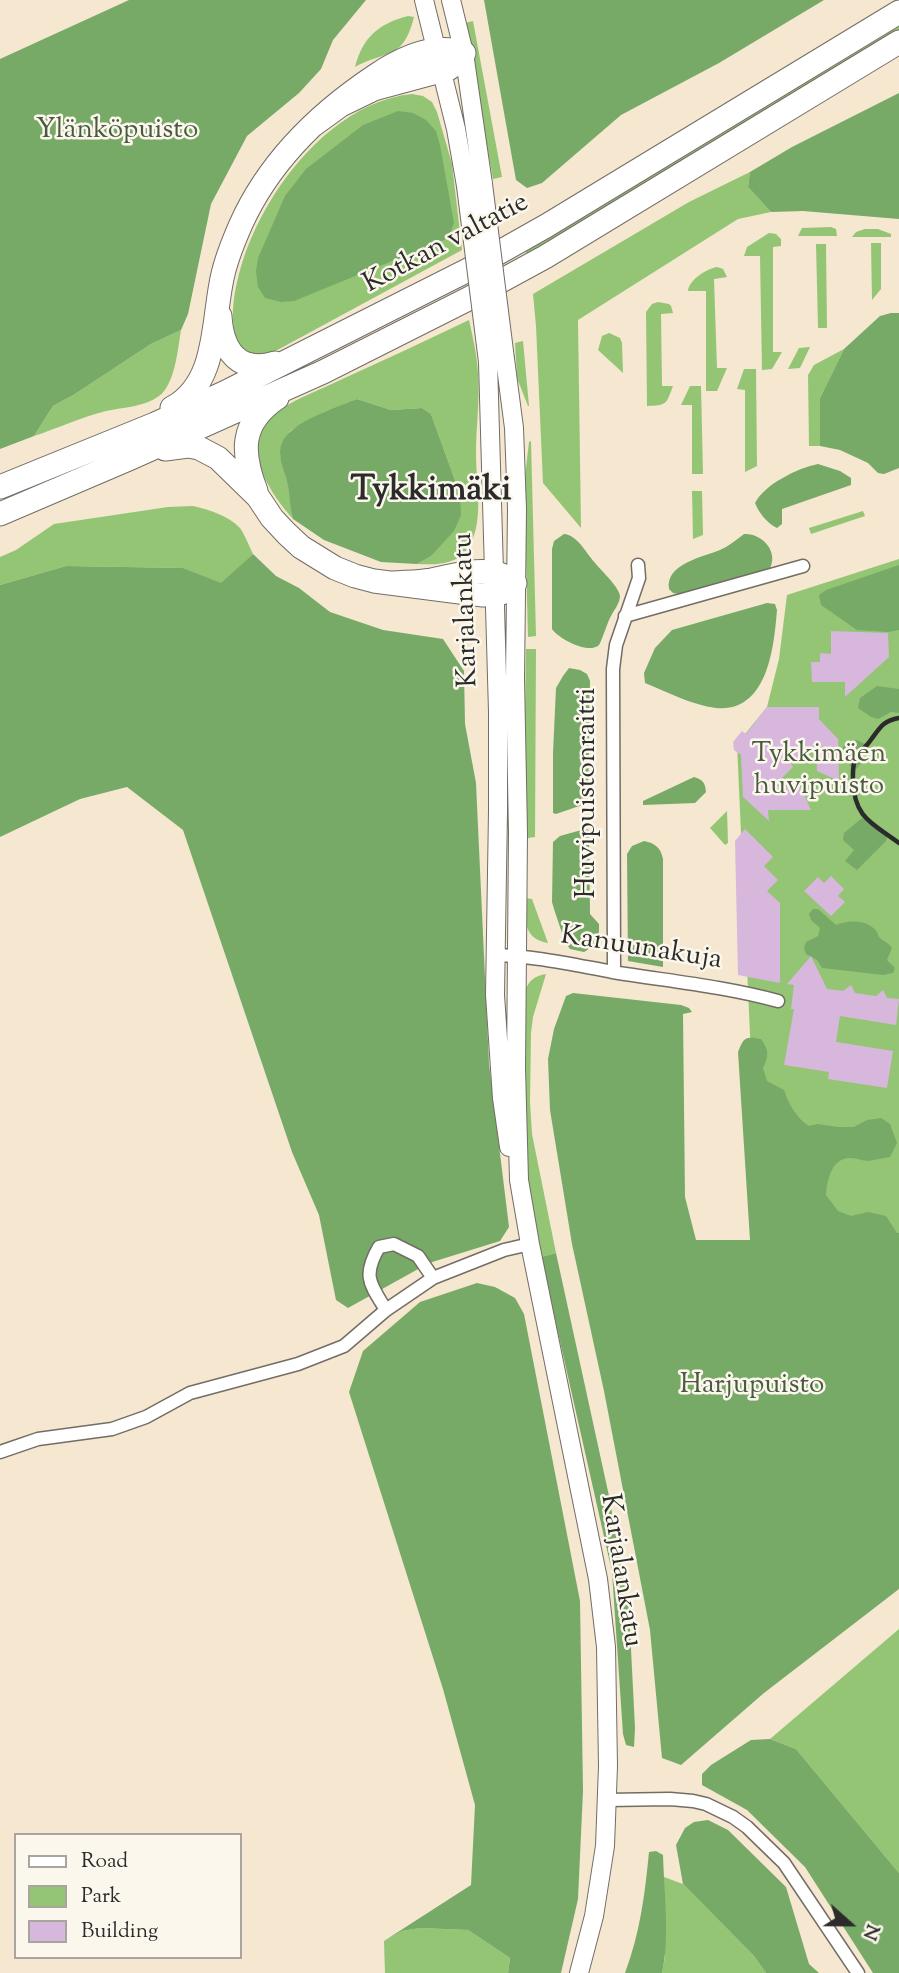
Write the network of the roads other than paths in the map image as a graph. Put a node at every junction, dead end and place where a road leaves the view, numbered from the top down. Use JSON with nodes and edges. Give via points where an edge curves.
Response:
{"nodes":[{"id":1,"x":424,"y":0,"type":"edge"},
{"id":2,"x":451,"y":0,"type":"edge"},
{"id":3,"x":899,"y":12,"type":"edge"},
{"id":4,"x":899,"y":42,"type":"edge"},
{"id":5,"x":464,"y":53,"type":"junction"},
{"id":6,"x":438,"y":60,"type":"junction"},
{"id":7,"x":474,"y":185,"type":"junction"},
{"id":8,"x":219,"y":299,"type":"junction"},
{"id":9,"x":302,"y":354,"type":"junction"},
{"id":10,"x":496,"y":360,"type":"junction"},
{"id":11,"x":323,"y":372,"type":"junction"},
{"id":12,"x":103,"y":445,"type":"junction"},
{"id":13,"x":131,"y":458,"type":"junction"},
{"id":14,"x":0,"y":487,"type":"edge"},
{"id":15,"x":258,"y":497,"type":"junction"},
{"id":16,"x":0,"y":514,"type":"edge"},
{"id":17,"x":638,"y":565,"type":"dead end"},
{"id":18,"x":803,"y":566,"type":"dead end"},
{"id":19,"x":494,"y":583,"type":"junction"},
{"id":20,"x":515,"y":583,"type":"junction"},
{"id":21,"x":625,"y":616,"type":"junction"},
{"id":22,"x":495,"y":955,"type":"junction"},
{"id":23,"x":517,"y":956,"type":"junction"},
{"id":24,"x":614,"y":972,"type":"junction"},
{"id":25,"x":778,"y":1000,"type":"dead end"},
{"id":26,"x":519,"y":1180,"type":"junction"},
{"id":27,"x":530,"y":1244,"type":"junction"},
{"id":28,"x":433,"y":1278,"type":"junction"},
{"id":29,"x":386,"y":1310,"type":"junction"},
{"id":30,"x":0,"y":1452,"type":"edge"},
{"id":31,"x":607,"y":1800,"type":"junction"},
{"id":32,"x":579,"y":1973,"type":"edge"},
{"id":33,"x":858,"y":1973,"type":"edge"}],
"edges":[{"from":1,"to":6,"type":"main road","name":"Karjalankatu"},
{"from":2,"to":5,"type":"main road","name":"Karjalankatu"},
{"from":3,"to":9,"type":"highway","name":"Kotkan valtatie","via":[[546,226]]},
{"from":4,"to":11,"type":"highway","name":"Kotkan valtatie","via":[[545,257]]},
{"from":5,"to":6,"type":"highway","via":[[455,66]]},
{"from":5,"to":7,"type":"main road","name":"Karjalankatu"},
{"from":6,"to":7,"type":"main road","name":"Karjalankatu"},
{"from":6,"to":8,"type":"highway","via":[[341,106],[312,125],[286,151],[242,222]]},
{"from":7,"to":10,"type":"main road","name":"Karjalankatu","bridge":true},
{"from":8,"to":9,"type":"highway","via":[[222,338],[240,360],[259,366]]},
{"from":8,"to":12,"type":"highway","via":[[207,363],[195,389],[176,406]]},
{"from":9,"to":12,"type":"highway","name":"Kotkan valtatie"},
{"from":10,"to":19,"type":"main road","name":"Karjalankatu"},
{"from":10,"to":20,"type":"main road","name":"Karjalankatu","via":[[514,428]]},
{"from":11,"to":13,"type":"highway","name":"Kotkan valtatie"},
{"from":11,"to":15,"type":"highway","via":[[255,417],[246,440],[246,456]]},
{"from":12,"to":14,"type":"highway","name":"Kotkan valtatie"},
{"from":13,"to":15,"type":"highway","via":[[173,447],[199,448],[218,458]]},
{"from":13,"to":16,"type":"highway","name":"Kotkan valtatie"},
{"from":15,"to":19,"type":"highway","via":[[286,533],[318,558],[355,576],[471,594]]},
{"from":17,"to":21,"type":"street","name":"Huvipuistonraitti","via":[[639,578]]},
{"from":18,"to":21,"type":"street"},
{"from":19,"to":20,"type":"highway","via":[[503,575]]},
{"from":19,"to":22,"type":"main road","name":"Karjalankatu"},
{"from":20,"to":23,"type":"main road","name":"Karjalankatu"},
{"from":21,"to":24,"type":"street","name":"Huvipuistonraitti","via":[[613,668]]},
{"from":22,"to":23,"type":"street","name":"Kanuunakuja"},
{"from":22,"to":26,"type":"main road","name":"Karjalankatu","via":[[502,1098],[510,1154]]},
{"from":23,"to":24,"type":"street","name":"Kanuunakuja"},
{"from":23,"to":26,"type":"main road","name":"Karjalankatu"},
{"from":24,"to":25,"type":"street","name":"Kanuunakuja"},
{"from":26,"to":27,"type":"main road","name":"Karjalankatu"},
{"from":27,"to":28,"type":"street"},
{"from":27,"to":31,"type":"main road","name":"Karjalankatu","via":[[599,1584],[607,1647]]},
{"from":28,"to":29,"type":"street"},
{"from":28,"to":29,"type":"street","via":[[418,1256],[394,1244],[379,1247],[370,1261],[369,1283]]},
{"from":29,"to":30,"type":"street","via":[[344,1346],[298,1364],[190,1393],[146,1418],[112,1429],[37,1439]]},
{"from":31,"to":32,"type":"main road","name":"Karjalankatu","via":[[600,1887]]},
{"from":31,"to":33,"type":"street","via":[[693,1801],[733,1817],[784,1863]]}]}
